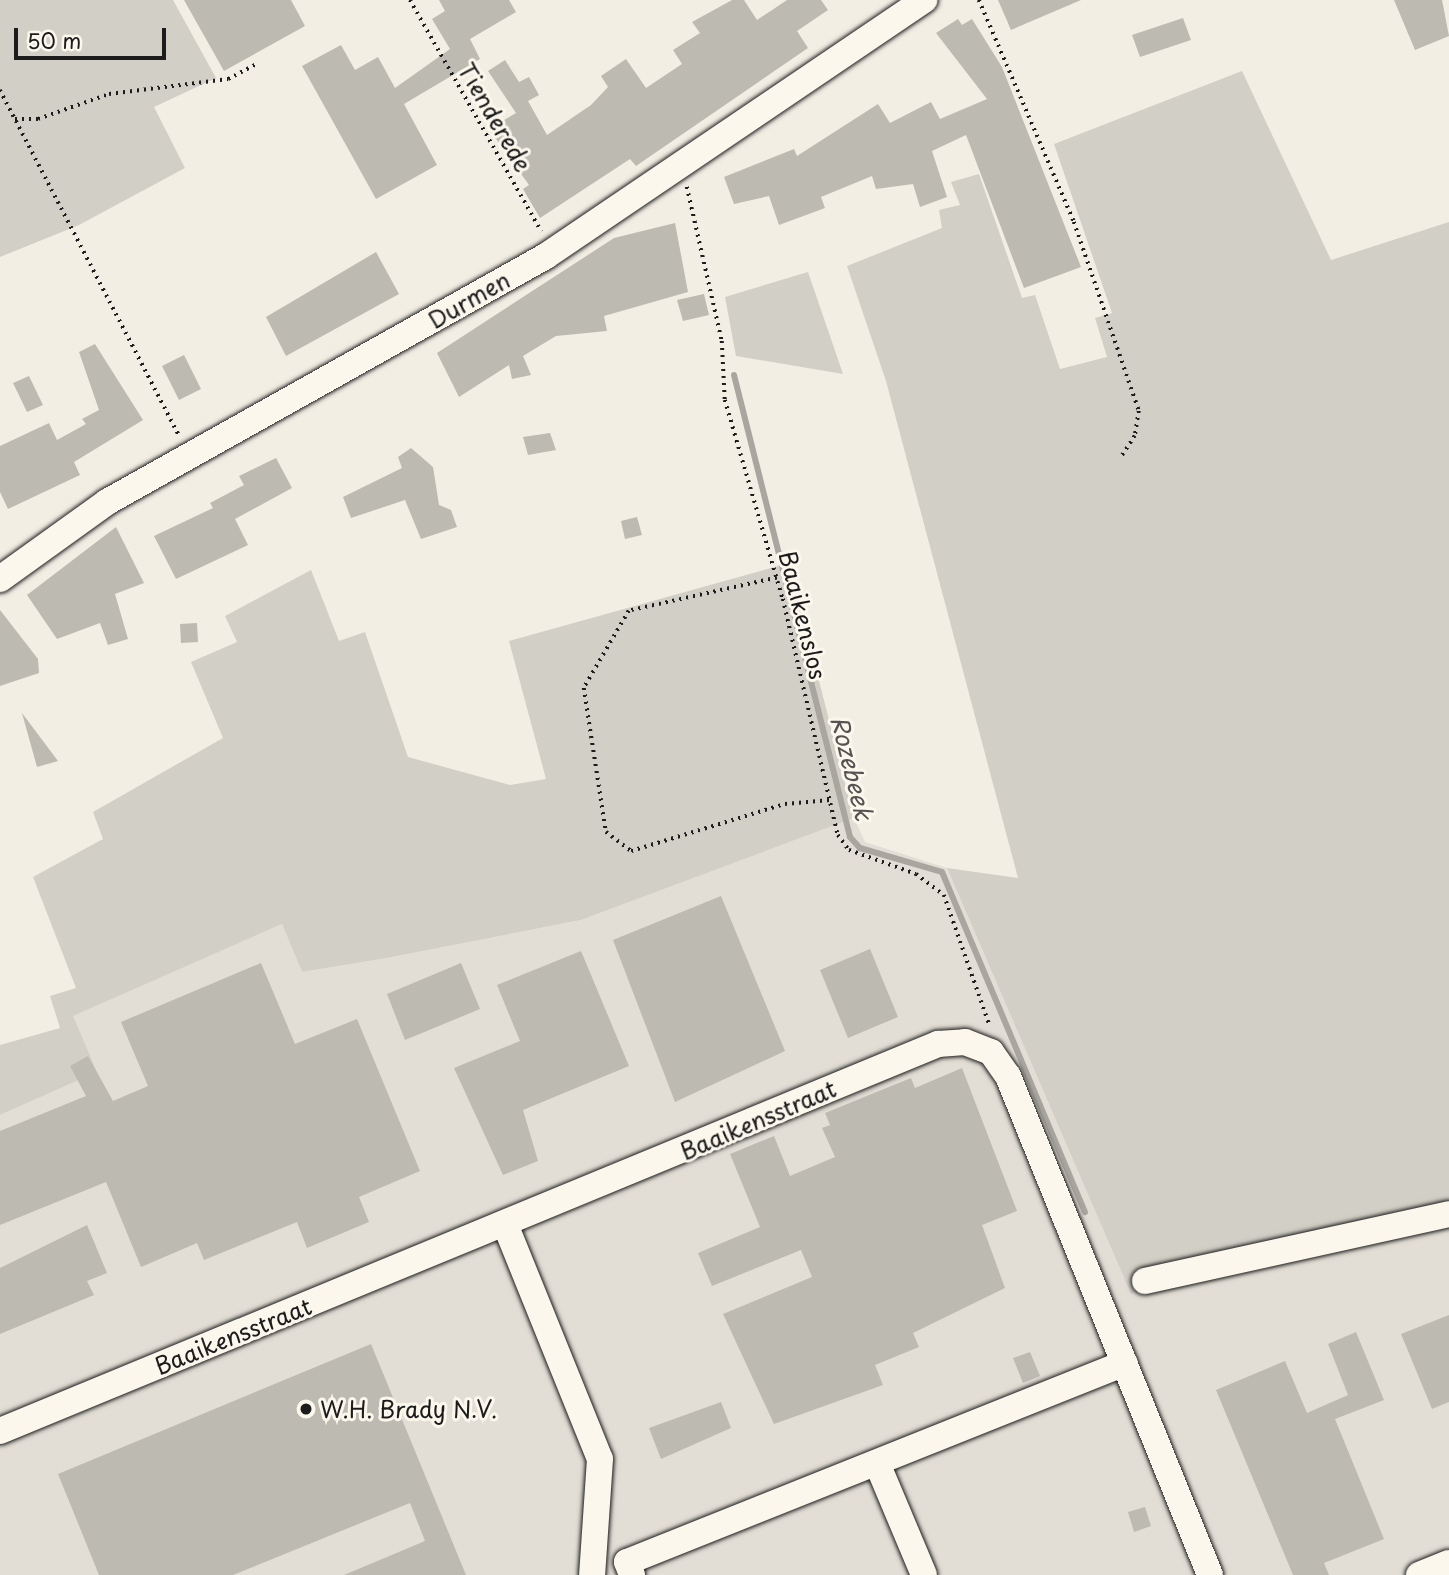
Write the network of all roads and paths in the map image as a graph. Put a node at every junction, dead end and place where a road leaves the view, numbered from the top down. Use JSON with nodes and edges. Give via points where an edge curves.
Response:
{"nodes":[{"id":1,"x":410,"y":0,"type":"edge"},
{"id":2,"x":924,"y":0,"type":"edge"},
{"id":3,"x":979,"y":0,"type":"edge"},
{"id":4,"x":258,"y":63,"type":"dead end"},
{"id":5,"x":0,"y":90,"type":"edge"},
{"id":6,"x":15,"y":119,"type":"junction"},
{"id":7,"x":682,"y":163,"type":"junction"},
{"id":8,"x":553,"y":251,"type":"junction"},
{"id":9,"x":190,"y":456,"type":"junction"},
{"id":10,"x":1122,"y":456,"type":"dead end"},
{"id":11,"x":777,"y":578,"type":"junction"},
{"id":12,"x":0,"y":579,"type":"edge"},
{"id":13,"x":830,"y":800,"type":"junction"},
{"id":14,"x":991,"y":1052,"type":"junction"},
{"id":15,"x":1449,"y":1214,"type":"edge"},
{"id":16,"x":505,"y":1224,"type":"junction"},
{"id":17,"x":1145,"y":1281,"type":"dead end"},
{"id":18,"x":1125,"y":1363,"type":"junction"},
{"id":19,"x":0,"y":1431,"type":"edge"},
{"id":20,"x":877,"y":1463,"type":"junction"},
{"id":21,"x":1449,"y":1563,"type":"edge"},
{"id":22,"x":592,"y":1575,"type":"edge"},
{"id":23,"x":632,"y":1575,"type":"edge"},
{"id":24,"x":924,"y":1575,"type":"edge"},
{"id":25,"x":1210,"y":1575,"type":"edge"},
{"id":26,"x":1419,"y":1575,"type":"edge"}],
"edges":[{"from":1,"to":8,"type":"path","name":"Tienderede"},
{"from":2,"to":7,"type":"street","name":"Durmen"},
{"from":3,"to":10,"type":"path","via":[[1074,222],[1139,411],[1135,436]]},
{"from":4,"to":6,"type":"path","via":[[228,79],[110,94],[38,119]]},
{"from":5,"to":6,"type":"path"},
{"from":6,"to":9,"type":"path"},
{"from":7,"to":8,"type":"street","name":"Durmen"},
{"from":7,"to":11,"type":"path","name":"Baaikenslos","via":[[722,341],[725,400]]},
{"from":8,"to":9,"type":"street","name":"Durmen"},
{"from":9,"to":12,"type":"street","name":"Durmen","via":[[107,502]]},
{"from":11,"to":13,"type":"path","name":"Baaikenslos"},
{"from":11,"to":13,"type":"path","via":[[629,611],[584,688],[606,832],[631,851],[785,804]]},
{"from":13,"to":14,"type":"path","name":"Baaikenslos","via":[[849,850],[916,874],[944,895],[993,1035]]},
{"from":14,"to":16,"type":"street","name":"Baaikensstraat","via":[[965,1042],[938,1044]]},
{"from":14,"to":18,"type":"street","via":[[1008,1076]]},
{"from":15,"to":17,"type":"street"},
{"from":16,"to":19,"type":"street","name":"Baaikensstraat"},
{"from":16,"to":22,"type":"street","via":[[600,1459]]},
{"from":18,"to":20,"type":"street"},
{"from":18,"to":25,"type":"street"},
{"from":20,"to":23,"type":"street","via":[[626,1562]]},
{"from":20,"to":24,"type":"street"},
{"from":21,"to":26,"type":"street"}]}
